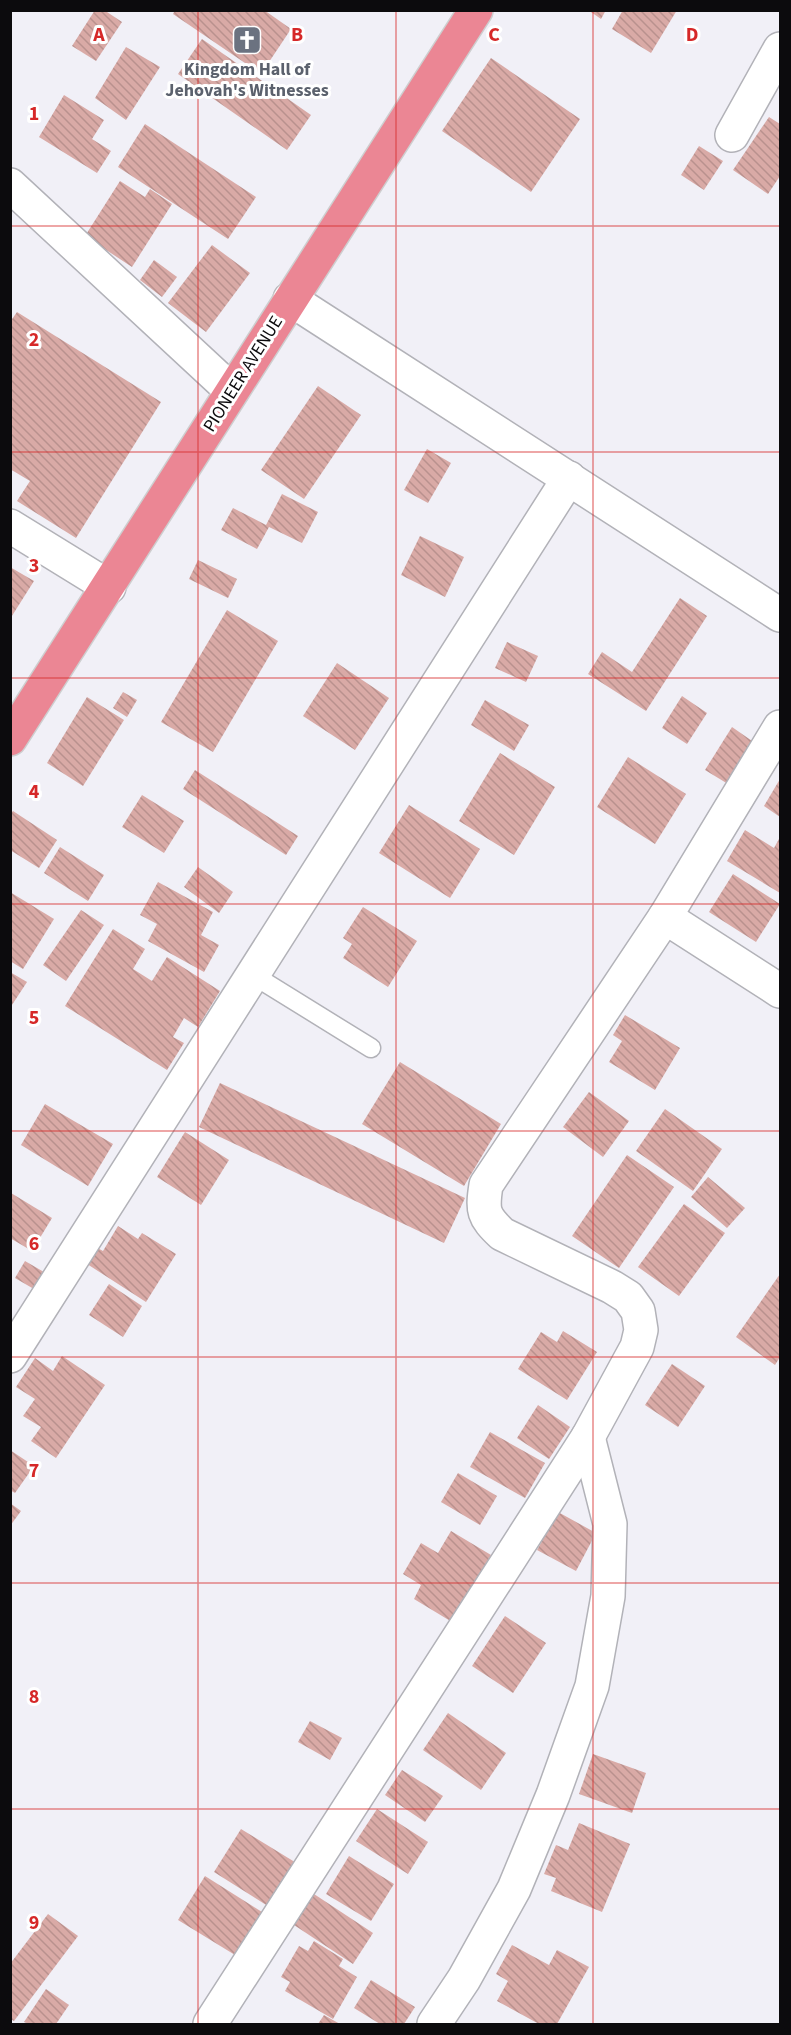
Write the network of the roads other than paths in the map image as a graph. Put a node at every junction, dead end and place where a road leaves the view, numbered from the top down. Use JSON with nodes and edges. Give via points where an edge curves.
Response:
{"nodes":[{"id":1,"x":476,"y":10,"type":"edge"},
{"id":2,"x":780,"y":49,"type":"edge"},
{"id":3,"x":732,"y":135,"type":"dead end"},
{"id":4,"x":10,"y":184,"type":"edge"},
{"id":5,"x":290,"y":299,"type":"junction"},
{"id":6,"x":232,"y":391,"type":"junction"},
{"id":7,"x":568,"y":478,"type":"junction"},
{"id":8,"x":10,"y":526,"type":"edge"},
{"id":9,"x":109,"y":587,"type":"junction"},
{"id":10,"x":780,"y":615,"type":"edge"},
{"id":11,"x":15,"y":721,"type":"edge"},
{"id":12,"x":780,"y":727,"type":"edge"},
{"id":13,"x":665,"y":917,"type":"junction"},
{"id":14,"x":253,"y":975,"type":"junction"},
{"id":15,"x":780,"y":991,"type":"edge"},
{"id":16,"x":371,"y":1048,"type":"dead end"},
{"id":17,"x":10,"y":1356,"type":"edge"},
{"id":18,"x":588,"y":1437,"type":"junction"},
{"id":19,"x":210,"y":2025,"type":"edge"},
{"id":20,"x":434,"y":2025,"type":"edge"}],
"edges":[{"from":1,"to":5,"type":"highway","name":"PIONEER AVENUE"},
{"from":2,"to":3,"type":"street"},
{"from":4,"to":6,"type":"street"},
{"from":5,"to":6,"type":"highway","name":"PIONEER AVENUE"},
{"from":5,"to":7,"type":"street"},
{"from":6,"to":9,"type":"highway","name":"PIONEER AVENUE"},
{"from":7,"to":10,"type":"street"},
{"from":7,"to":14,"type":"street"},
{"from":8,"to":9,"type":"street"},
{"from":9,"to":11,"type":"highway","name":"PIONEER AVENUE"},
{"from":12,"to":13,"type":"street"},
{"from":13,"to":15,"type":"street"},
{"from":13,"to":18,"type":"street","via":[[486,1185],[483,1205],[489,1221],[502,1234],[612,1287],[628,1297],[638,1311],[641,1330],[637,1347]]},
{"from":14,"to":16,"type":"lane"},
{"from":14,"to":17,"type":"street"},
{"from":18,"to":19,"type":"street"},
{"from":18,"to":20,"type":"street","via":[[610,1524],[608,1596],[592,1686],[514,1889]]}]}
